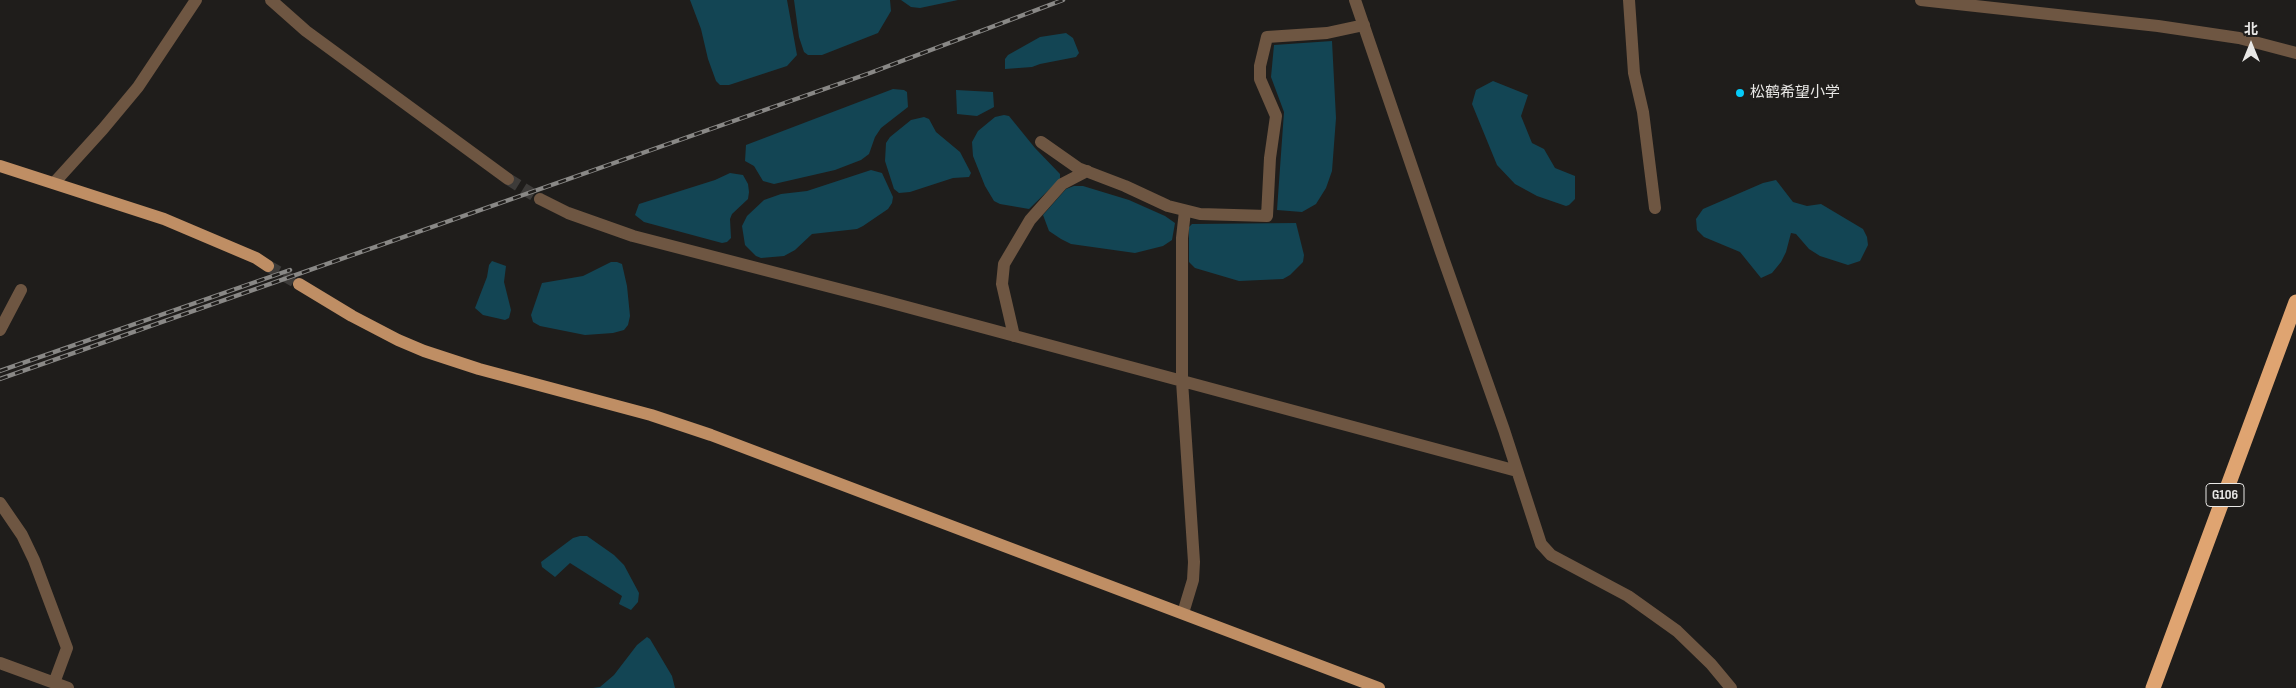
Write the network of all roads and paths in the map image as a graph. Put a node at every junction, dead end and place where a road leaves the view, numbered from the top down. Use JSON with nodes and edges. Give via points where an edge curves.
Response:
{"nodes":[{"id":1,"x":196,"y":0,"type":"edge"},
{"id":2,"x":271,"y":0,"type":"edge"},
{"id":3,"x":1355,"y":0,"type":"edge"},
{"id":4,"x":1629,"y":0,"type":"edge"},
{"id":5,"x":1921,"y":0,"type":"edge"},
{"id":6,"x":1364,"y":25,"type":"junction"},
{"id":7,"x":2296,"y":53,"type":"edge"},
{"id":8,"x":1041,"y":142,"type":"dead end"},
{"id":9,"x":0,"y":166,"type":"edge"},
{"id":10,"x":1087,"y":171,"type":"junction"},
{"id":11,"x":508,"y":180,"type":"tunnel mouth"},
{"id":12,"x":54,"y":183,"type":"junction"},
{"id":13,"x":540,"y":199,"type":"tunnel mouth"},
{"id":14,"x":1655,"y":208,"type":"dead end"},
{"id":15,"x":1185,"y":211,"type":"junction"},
{"id":16,"x":268,"y":266,"type":"tunnel mouth"},
{"id":17,"x":299,"y":284,"type":"tunnel mouth"},
{"id":18,"x":21,"y":290,"type":"dead end"},
{"id":19,"x":2295,"y":310,"type":"edge"},
{"id":20,"x":0,"y":330,"type":"edge"},
{"id":21,"x":1014,"y":336,"type":"junction"},
{"id":22,"x":1182,"y":381,"type":"junction"},
{"id":23,"x":1517,"y":471,"type":"junction"},
{"id":24,"x":0,"y":503,"type":"edge"},
{"id":25,"x":1184,"y":613,"type":"junction"},
{"id":26,"x":0,"y":663,"type":"edge"},
{"id":27,"x":54,"y":683,"type":"junction"},
{"id":28,"x":68,"y":688,"type":"edge"},
{"id":29,"x":1379,"y":688,"type":"edge"},
{"id":30,"x":1731,"y":688,"type":"edge"},
{"id":31,"x":2153,"y":688,"type":"edge"}],
"edges":[{"from":1,"to":12,"type":"street","via":[[138,87]]},
{"from":2,"to":11,"type":"street","via":[[306,31]]},
{"from":3,"to":6,"type":"street"},
{"from":4,"to":14,"type":"street","via":[[1634,72],[1643,112]]},
{"from":5,"to":7,"type":"street","via":[[2240,38]]},
{"from":6,"to":15,"type":"street","via":[[1327,33],[1267,37],[1260,79],[1276,116],[1267,216]]},
{"from":6,"to":23,"type":"street"},
{"from":8,"to":10,"type":"street"},
{"from":9,"to":12,"type":"main road"},
{"from":10,"to":15,"type":"street"},
{"from":10,"to":21,"type":"street","via":[[1062,184],[1030,220],[1004,264],[1002,284]]},
{"from":12,"to":16,"type":"main road","via":[[164,219]]},
{"from":13,"to":21,"type":"street","via":[[568,213],[634,236]]},
{"from":15,"to":22,"type":"street","via":[[1182,238]]},
{"from":17,"to":25,"type":"main road","via":[[359,320],[424,351],[479,370],[711,434]]},
{"from":18,"to":20,"type":"street"},
{"from":19,"to":31,"type":"highway","number":"G106"},
{"from":21,"to":22,"type":"street"},
{"from":22,"to":23,"type":"street"},
{"from":22,"to":25,"type":"street","via":[[1194,562]]},
{"from":23,"to":30,"type":"street","via":[[1545,550],[1628,596],[1677,631]]},
{"from":24,"to":27,"type":"street","via":[[34,560],[67,648]]},
{"from":25,"to":29,"type":"main road"},
{"from":26,"to":27,"type":"street"},
{"from":27,"to":28,"type":"street"}]}
